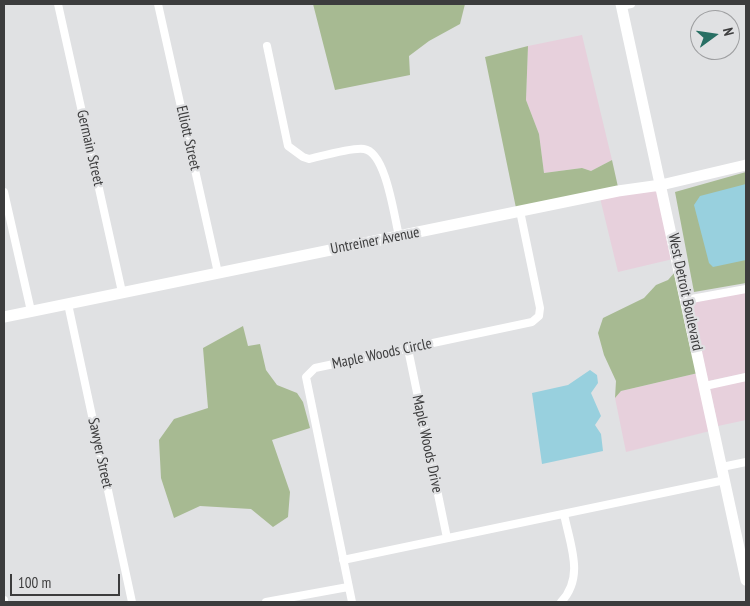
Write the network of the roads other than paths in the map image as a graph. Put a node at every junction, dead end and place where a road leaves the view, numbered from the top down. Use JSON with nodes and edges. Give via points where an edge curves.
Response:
{"nodes":[{"id":1,"x":58,"y":4,"type":"edge"},
{"id":2,"x":158,"y":4,"type":"edge"},
{"id":3,"x":624,"y":4,"type":"edge"},
{"id":4,"x":267,"y":46,"type":"dead end"},
{"id":5,"x":746,"y":165,"type":"edge"},
{"id":6,"x":661,"y":185,"type":"junction"},
{"id":7,"x":4,"y":192,"type":"edge"},
{"id":8,"x":520,"y":212,"type":"junction"},
{"id":9,"x":399,"y":236,"type":"junction"},
{"id":10,"x":218,"y":273,"type":"junction"},
{"id":11,"x":746,"y":289,"type":"edge"},
{"id":12,"x":122,"y":292,"type":"junction"},
{"id":13,"x":686,"y":300,"type":"junction"},
{"id":14,"x":68,"y":304,"type":"junction"},
{"id":15,"x":31,"y":311,"type":"junction"},
{"id":16,"x":4,"y":317,"type":"edge"},
{"id":17,"x":408,"y":349,"type":"junction"},
{"id":18,"x":746,"y":377,"type":"edge"},
{"id":19,"x":705,"y":386,"type":"junction"},
{"id":20,"x":746,"y":462,"type":"edge"},
{"id":21,"x":722,"y":467,"type":"junction"},
{"id":22,"x":725,"y":480,"type":"junction"},
{"id":23,"x":564,"y":514,"type":"junction"},
{"id":24,"x":447,"y":538,"type":"junction"},
{"id":25,"x":743,"y":548,"type":"edge"},
{"id":26,"x":343,"y":560,"type":"junction"},
{"id":27,"x":746,"y":580,"type":"edge"},
{"id":28,"x":348,"y":587,"type":"junction"},
{"id":29,"x":132,"y":602,"type":"edge"},
{"id":30,"x":266,"y":602,"type":"edge"},
{"id":31,"x":352,"y":602,"type":"edge"},
{"id":32,"x":561,"y":602,"type":"edge"}],
"edges":[{"from":1,"to":12,"type":"street","name":"Germain Street"},
{"from":2,"to":10,"type":"street","name":"Elliott Street"},
{"from":3,"to":6,"type":"street","name":"West Detroit Boulevard"},
{"from":4,"to":9,"type":"street","via":[[288,146],[310,159],[364,149],[376,154],[382,166]]},
{"from":5,"to":6,"type":"street","name":"Untreiner Avenue"},
{"from":6,"to":8,"type":"street","name":"Untreiner Avenue"},
{"from":6,"to":13,"type":"street","name":"West Detroit Boulevard"},
{"from":7,"to":15,"type":"street"},
{"from":8,"to":9,"type":"street","name":"Untreiner Avenue"},
{"from":8,"to":17,"type":"street","name":"Maple Woods Circle","via":[[540,308],[537,319]]},
{"from":9,"to":10,"type":"street","name":"Untreiner Avenue"},
{"from":10,"to":12,"type":"street","name":"Untreiner Avenue"},
{"from":11,"to":13,"type":"street"},
{"from":12,"to":14,"type":"street","name":"Untreiner Avenue"},
{"from":13,"to":19,"type":"street","name":"West Detroit Boulevard"},
{"from":14,"to":15,"type":"street","name":"Untreiner Avenue"},
{"from":14,"to":29,"type":"street","name":"Sawyer Street"},
{"from":15,"to":16,"type":"street","name":"Untreiner Avenue"},
{"from":17,"to":24,"type":"street","name":"Maple Woods Drive"},
{"from":17,"to":26,"type":"street","name":"Maple Woods Circle","via":[[315,368],[306,377]]},
{"from":18,"to":19,"type":"street"},
{"from":19,"to":21,"type":"street","name":"West Detroit Boulevard"},
{"from":20,"to":21,"type":"street"},
{"from":21,"to":22,"type":"street","name":"West Detroit Boulevard"},
{"from":22,"to":23,"type":"street"},
{"from":22,"to":25,"type":"street","name":"West Detroit Boulevard"},
{"from":23,"to":24,"type":"street"},
{"from":23,"to":32,"type":"street","via":[[575,578]]},
{"from":24,"to":26,"type":"street"},
{"from":25,"to":27,"type":"street","name":"West Detroit Boulevard"},
{"from":26,"to":28,"type":"street","name":"Maple Woods Circle"},
{"from":28,"to":30,"type":"street"},
{"from":28,"to":31,"type":"street","name":"Maple Woods Circle"}]}
